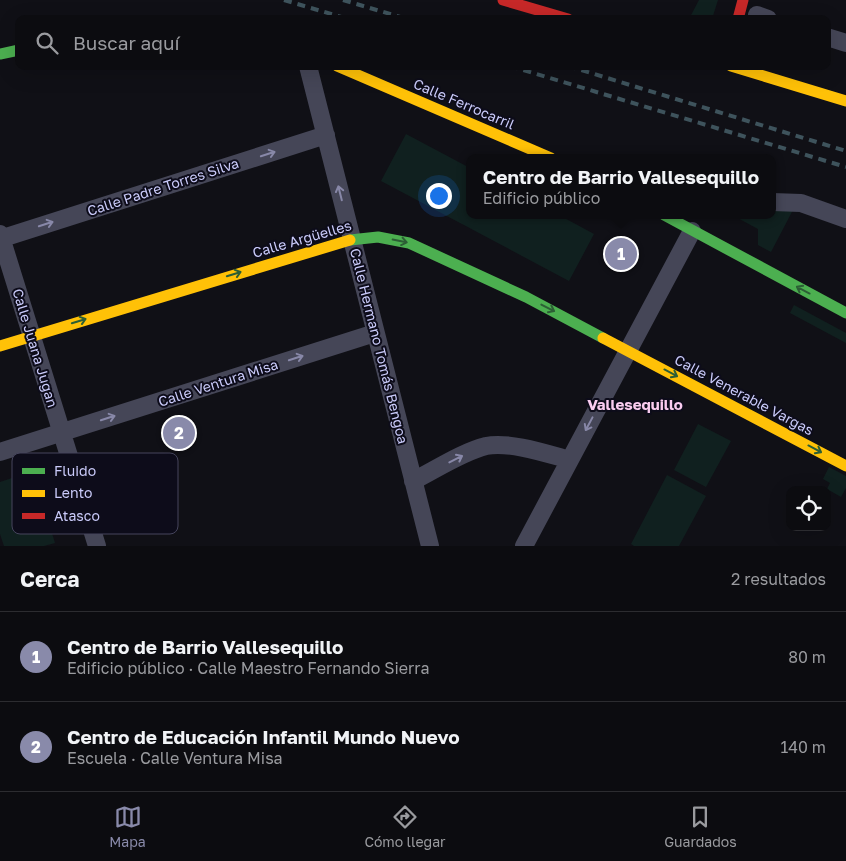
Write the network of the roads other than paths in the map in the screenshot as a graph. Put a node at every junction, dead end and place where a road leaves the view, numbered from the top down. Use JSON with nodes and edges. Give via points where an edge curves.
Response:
{"nodes":[{"id":1,"x":503,"y":0,"type":"edge"},
{"id":2,"x":743,"y":0,"type":"edge"},
{"id":3,"x":554,"y":15,"type":"edge"},
{"id":4,"x":739,"y":15,"type":"edge"},
{"id":5,"x":831,"y":38,"type":"edge"},
{"id":6,"x":846,"y":43,"type":"edge"},
{"id":7,"x":15,"y":51,"type":"edge"},
{"id":8,"x":0,"y":54,"type":"edge"},
{"id":9,"x":309,"y":70,"type":"edge"},
{"id":10,"x":346,"y":70,"type":"edge"},
{"id":11,"x":745,"y":70,"type":"edge"},
{"id":12,"x":846,"y":100,"type":"edge"},
{"id":13,"x":326,"y":135,"type":"junction"},
{"id":14,"x":542,"y":154,"type":"edge"},
{"id":15,"x":776,"y":202,"type":"edge"},
{"id":16,"x":675,"y":219,"type":"edge"},
{"id":17,"x":846,"y":219,"type":"edge"},
{"id":18,"x":689,"y":224,"type":"edge"},
{"id":19,"x":0,"y":237,"type":"edge"},
{"id":20,"x":352,"y":238,"type":"junction"},
{"id":21,"x":846,"y":313,"type":"edge"},
{"id":22,"x":374,"y":333,"type":"junction"},
{"id":23,"x":32,"y":336,"type":"junction"},
{"id":24,"x":0,"y":346,"type":"edge"},
{"id":25,"x":628,"y":350,"type":"junction"},
{"id":26,"x":62,"y":433,"type":"junction"},
{"id":27,"x":0,"y":452,"type":"edge"},
{"id":28,"x":68,"y":453,"type":"edge"},
{"id":29,"x":570,"y":460,"type":"junction"},
{"id":30,"x":846,"y":466,"type":"edge"},
{"id":31,"x":413,"y":481,"type":"junction"},
{"id":32,"x":93,"y":534,"type":"edge"},
{"id":33,"x":97,"y":546,"type":"edge"},
{"id":34,"x":430,"y":546,"type":"edge"},
{"id":35,"x":524,"y":546,"type":"edge"}],
"edges":[{"from":1,"to":3,"type":"street"},
{"from":2,"to":4,"type":"street"},
{"from":5,"to":6,"type":"street"},
{"from":7,"to":8,"type":"street"},
{"from":9,"to":13,"type":"street","name":"Calle Hermano Tomás Bengoa"},
{"from":10,"to":14,"type":"street","name":"Calle Ferrocarril"},
{"from":11,"to":12,"type":"street"},
{"from":19,"to":13,"type":"street","name":"Calle Padre Torres Silva","one_way":true},
{"from":20,"to":13,"type":"street","name":"Calle Hermano Tomás Bengoa","one_way":true},
{"from":15,"to":17,"type":"street","via":[[801,204]]},
{"from":16,"to":18,"type":"street"},
{"from":21,"to":18,"type":"street","one_way":true},
{"from":18,"to":25,"type":"street"},
{"from":19,"to":23,"type":"street","name":"Calle Juana Jugan"},
{"from":20,"to":22,"type":"street","name":"Calle Hermano Tomás Bengoa"},
{"from":23,"to":20,"type":"street","name":"Calle Argüelles","one_way":true},
{"from":20,"to":25,"type":"street","name":"Calle Argüelles","one_way":true,"via":[[378,237],[409,243],[526,297]]},
{"from":26,"to":22,"type":"street","name":"Calle Ventura Misa","one_way":true},
{"from":22,"to":31,"type":"street","name":"Calle Hermano Tomás Bengoa"},
{"from":23,"to":24,"type":"street","name":"Calle Argüelles"},
{"from":23,"to":26,"type":"street","name":"Calle Juana Jugan"},
{"from":25,"to":29,"type":"street","one_way":true},
{"from":25,"to":30,"type":"street","name":"Calle Venerable Vargas","one_way":true},
{"from":26,"to":27,"type":"street","name":"Calle Ventura Misa"},
{"from":26,"to":28,"type":"street","name":"Calle Juana Jugan"},
{"from":31,"to":29,"type":"street","one_way":true,"via":[[488,446],[532,449]]},
{"from":29,"to":35,"type":"street"},
{"from":31,"to":34,"type":"street","name":"Calle Hermano Tomás Bengoa"},
{"from":32,"to":33,"type":"street","name":"Calle Juana Jugan"}]}
